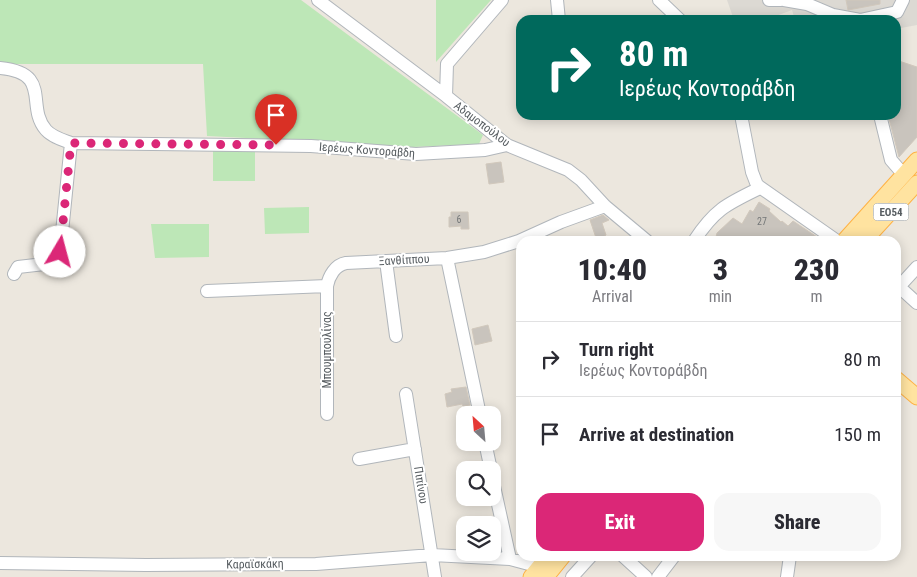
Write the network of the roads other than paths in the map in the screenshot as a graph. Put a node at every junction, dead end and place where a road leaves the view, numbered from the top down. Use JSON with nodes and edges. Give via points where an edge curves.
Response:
{"nodes":[{"id":1,"x":318,"y":0,"type":"edge"},
{"id":2,"x":502,"y":0,"type":"edge"},
{"id":3,"x":557,"y":0,"type":"edge"},
{"id":4,"x":660,"y":0,"type":"edge"},
{"id":5,"x":768,"y":0,"type":"edge"},
{"id":6,"x":782,"y":0,"type":"edge"},
{"id":7,"x":903,"y":0,"type":"edge"},
{"id":8,"x":558,"y":15,"type":"edge"},
{"id":9,"x":675,"y":15,"type":"edge"},
{"id":10,"x":833,"y":15,"type":"edge"},
{"id":11,"x":883,"y":15,"type":"edge"},
{"id":12,"x":0,"y":68,"type":"edge"},
{"id":13,"x":446,"y":96,"type":"junction"},
{"id":14,"x":742,"y":120,"type":"edge"},
{"id":15,"x":881,"y":120,"type":"edge"},
{"id":16,"x":71,"y":143,"type":"junction"},
{"id":17,"x":507,"y":145,"type":"junction"},
{"id":18,"x":917,"y":160,"type":"edge"},
{"id":19,"x":911,"y":179,"type":"edge"},
{"id":20,"x":760,"y":188,"type":"junction"},
{"id":21,"x":605,"y":206,"type":"junction"},
{"id":22,"x":530,"y":236,"type":"edge"},
{"id":23,"x":641,"y":236,"type":"edge"},
{"id":24,"x":697,"y":236,"type":"edge"},
{"id":25,"x":835,"y":236,"type":"edge"},
{"id":26,"x":848,"y":236,"type":"edge"},
{"id":27,"x":868,"y":236,"type":"edge"},
{"id":28,"x":516,"y":241,"type":"edge"},
{"id":29,"x":447,"y":258,"type":"junction"},
{"id":30,"x":386,"y":261,"type":"junction"},
{"id":31,"x":917,"y":267,"type":"edge"},
{"id":32,"x":14,"y":274,"type":"dead end"},
{"id":33,"x":901,"y":283,"type":"edge"},
{"id":34,"x":326,"y":286,"type":"junction"},
{"id":35,"x":901,"y":290,"type":"edge"},
{"id":36,"x":207,"y":291,"type":"dead end"},
{"id":37,"x":917,"y":303,"type":"edge"},
{"id":38,"x":396,"y":336,"type":"dead end"},
{"id":39,"x":901,"y":383,"type":"edge"},
{"id":40,"x":406,"y":394,"type":"dead end"},
{"id":41,"x":917,"y":396,"type":"edge"},
{"id":42,"x":478,"y":406,"type":"edge"},
{"id":43,"x":327,"y":414,"type":"dead end"},
{"id":44,"x":415,"y":449,"type":"junction"},
{"id":45,"x":359,"y":459,"type":"dead end"},
{"id":46,"x":498,"y":506,"type":"edge"},
{"id":47,"x":432,"y":555,"type":"junction"},
{"id":48,"x":510,"y":559,"type":"junction"},
{"id":49,"x":516,"y":561,"type":"edge"},
{"id":50,"x":516,"y":561,"type":"edge"},
{"id":51,"x":555,"y":561,"type":"edge"},
{"id":52,"x":586,"y":561,"type":"edge"},
{"id":53,"x":628,"y":561,"type":"edge"},
{"id":54,"x":670,"y":561,"type":"edge"},
{"id":55,"x":789,"y":561,"type":"edge"},
{"id":56,"x":0,"y":564,"type":"edge"},
{"id":57,"x":541,"y":569,"type":"edge"},
{"id":58,"x":219,"y":571,"type":"edge"},
{"id":59,"x":435,"y":577,"type":"edge"},
{"id":60,"x":572,"y":577,"type":"edge"},
{"id":61,"x":646,"y":577,"type":"edge"},
{"id":62,"x":659,"y":577,"type":"edge"},
{"id":63,"x":787,"y":577,"type":"edge"}],
"edges":[{"from":1,"to":13,"type":"street","name":"Αδαμοπούλου"},
{"from":2,"to":13,"type":"street","via":[[447,64]]},
{"from":3,"to":8,"type":"street"},
{"from":4,"to":9,"type":"street"},
{"from":5,"to":6,"type":"street"},
{"from":6,"to":10,"type":"street","via":[[807,4]]},
{"from":7,"to":11,"type":"street","via":[[897,12]]},
{"from":12,"to":16,"type":"street","name":"Ιερέως Κοντοράβδη","via":[[27,77],[34,87],[38,115],[46,131]]},
{"from":13,"to":17,"type":"street","name":"Αδαμοπούλου"},
{"from":14,"to":20,"type":"street","via":[[753,176]]},
{"from":15,"to":19,"type":"street","via":[[891,160]]},
{"from":16,"to":17,"type":"street","name":"Ιερέως Κοντοράβδη","via":[[311,146],[416,154],[485,150]]},
{"from":16,"to":32,"type":"street","via":[[60,252],[53,263],[18,267]]},
{"from":17,"to":21,"type":"street","name":"Αδαμοπούλου","via":[[568,170]]},
{"from":18,"to":19,"type":"main road","number":"ΕΟ54"},
{"from":19,"to":26,"type":"main road","number":"ΕΟ54"},
{"from":19,"to":27,"type":"main road","number":"ΕΟ54"},
{"from":20,"to":24,"type":"street","via":[[722,208],[707,221]]},
{"from":20,"to":25,"type":"street"},
{"from":21,"to":22,"type":"street","name":"Ξανθίππου"},
{"from":21,"to":23,"type":"street","name":"Αδαμοπούλου"},
{"from":28,"to":29,"type":"street","name":"Ξανθίππου","via":[[497,249]]},
{"from":29,"to":30,"type":"street","name":"Ξανθίππου"},
{"from":29,"to":42,"type":"street"},
{"from":30,"to":34,"type":"street","name":"Ξανθίππου","via":[[342,264]]},
{"from":30,"to":38,"type":"street"},
{"from":31,"to":33,"type":"street"},
{"from":34,"to":36,"type":"street"},
{"from":34,"to":43,"type":"street","name":"Μπουμπουλίνας"},
{"from":35,"to":37,"type":"street"},
{"from":39,"to":41,"type":"main road"},
{"from":40,"to":44,"type":"street","name":"Πιπίνου"},
{"from":44,"to":45,"type":"street"},
{"from":44,"to":47,"type":"street","name":"Πιπίνου"},
{"from":46,"to":48,"type":"street"},
{"from":47,"to":48,"type":"street","name":"Καραϊσκάκη"},
{"from":47,"to":58,"type":"street","name":"Καραϊσκάκη"},
{"from":47,"to":59,"type":"street","name":"Πιπίνου"},
{"from":48,"to":50,"type":"street","name":"Καραϊσκάκη"},
{"from":49,"to":57,"type":"street","name":"Καραϊσκάκη"},
{"from":51,"to":57,"type":"main road"},
{"from":52,"to":60,"type":"street"},
{"from":53,"to":61,"type":"street"},
{"from":54,"to":62,"type":"street"},
{"from":55,"to":63,"type":"street"},
{"from":56,"to":58,"type":"street","name":"Καραϊσκάκη"}]}
